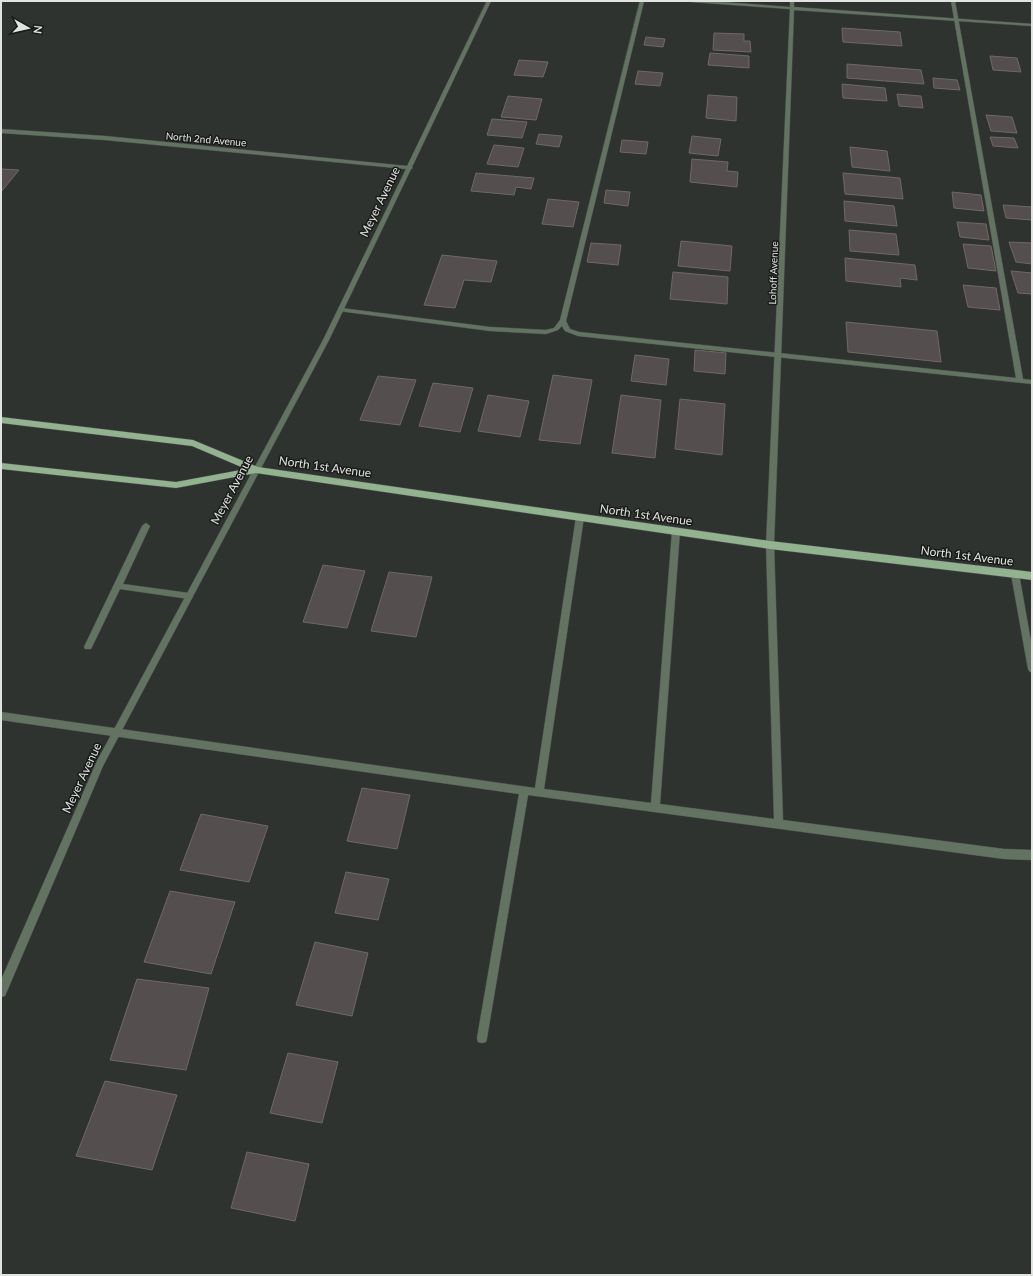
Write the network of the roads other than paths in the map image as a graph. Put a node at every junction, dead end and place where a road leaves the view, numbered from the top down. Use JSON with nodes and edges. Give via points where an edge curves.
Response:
{"nodes":[{"id":1,"x":489,"y":1,"type":"edge"},
{"id":2,"x":642,"y":1,"type":"edge"},
{"id":3,"x":691,"y":1,"type":"edge"},
{"id":4,"x":792,"y":1,"type":"edge"},
{"id":5,"x":953,"y":1,"type":"edge"},
{"id":6,"x":792,"y":8,"type":"junction"},
{"id":7,"x":956,"y":20,"type":"junction"},
{"id":8,"x":1032,"y":25,"type":"edge"},
{"id":9,"x":1,"y":131,"type":"edge"},
{"id":10,"x":410,"y":168,"type":"junction"},
{"id":11,"x":341,"y":310,"type":"junction"},
{"id":12,"x":562,"y":321,"type":"junction"},
{"id":13,"x":778,"y":356,"type":"junction"},
{"id":14,"x":1020,"y":381,"type":"junction"},
{"id":15,"x":1032,"y":382,"type":"edge"},
{"id":16,"x":1,"y":420,"type":"edge"},
{"id":17,"x":1,"y":466,"type":"edge"},
{"id":18,"x":257,"y":470,"type":"junction"},
{"id":19,"x":580,"y":517,"type":"junction"},
{"id":20,"x":146,"y":526,"type":"dead end"},
{"id":21,"x":676,"y":531,"type":"junction"},
{"id":22,"x":770,"y":545,"type":"junction"},
{"id":23,"x":1015,"y":574,"type":"junction"},
{"id":24,"x":1032,"y":576,"type":"edge"},
{"id":25,"x":118,"y":586,"type":"junction"},
{"id":26,"x":189,"y":596,"type":"junction"},
{"id":27,"x":88,"y":647,"type":"dead end"},
{"id":28,"x":1032,"y":669,"type":"edge"},
{"id":29,"x":1,"y":716,"type":"edge"},
{"id":30,"x":117,"y":733,"type":"junction"},
{"id":31,"x":524,"y":791,"type":"junction"},
{"id":32,"x":539,"y":793,"type":"junction"},
{"id":33,"x":655,"y":808,"type":"junction"},
{"id":34,"x":779,"y":824,"type":"junction"},
{"id":35,"x":1032,"y":855,"type":"edge"},
{"id":36,"x":1,"y":992,"type":"edge"},
{"id":37,"x":482,"y":1038,"type":"dead end"}],
"edges":[{"from":1,"to":10,"type":"street","name":"Meyer Avenue"},
{"from":2,"to":12,"type":"street"},
{"from":3,"to":6,"type":"street"},
{"from":4,"to":6,"type":"street","name":"Lohoff Avenue"},
{"from":5,"to":7,"type":"street"},
{"from":6,"to":7,"type":"street"},
{"from":6,"to":13,"type":"street","name":"Lohoff Avenue"},
{"from":7,"to":8,"type":"street"},
{"from":7,"to":14,"type":"street"},
{"from":9,"to":10,"type":"street","name":"North 2nd Avenue","via":[[113,139]]},
{"from":10,"to":11,"type":"street","name":"Meyer Avenue"},
{"from":11,"to":12,"type":"street","via":[[497,329],[546,332],[556,329]]},
{"from":11,"to":18,"type":"street","name":"Meyer Avenue"},
{"from":12,"to":13,"type":"street","via":[[566,330],[578,334]]},
{"from":13,"to":14,"type":"street"},
{"from":13,"to":22,"type":"street","name":"Lohoff Avenue"},
{"from":14,"to":15,"type":"street"},
{"from":16,"to":18,"type":"main road","name":"North 1st Avenue","via":[[193,443]]},
{"from":17,"to":18,"type":"main road","name":"North 1st Avenue","via":[[176,485]]},
{"from":18,"to":19,"type":"main road","name":"North 1st Avenue"},
{"from":18,"to":26,"type":"street","name":"Meyer Avenue"},
{"from":19,"to":21,"type":"main road","name":"North 1st Avenue"},
{"from":19,"to":32,"type":"street"},
{"from":20,"to":25,"type":"street"},
{"from":21,"to":22,"type":"main road","name":"North 1st Avenue"},
{"from":21,"to":33,"type":"street"},
{"from":22,"to":23,"type":"main road","name":"North 1st Avenue"},
{"from":22,"to":34,"type":"street","name":"Lohoff Avenue"},
{"from":23,"to":24,"type":"main road","name":"North 1st Avenue"},
{"from":23,"to":28,"type":"street"},
{"from":25,"to":26,"type":"street"},
{"from":25,"to":27,"type":"street"},
{"from":26,"to":30,"type":"street","name":"Meyer Avenue"},
{"from":29,"to":30,"type":"street"},
{"from":30,"to":31,"type":"street"},
{"from":30,"to":36,"type":"street","name":"Meyer Avenue","via":[[100,764]]},
{"from":31,"to":32,"type":"street"},
{"from":31,"to":37,"type":"street"},
{"from":32,"to":33,"type":"street"},
{"from":33,"to":34,"type":"street"},
{"from":34,"to":35,"type":"street","via":[[1004,854]]}]}
